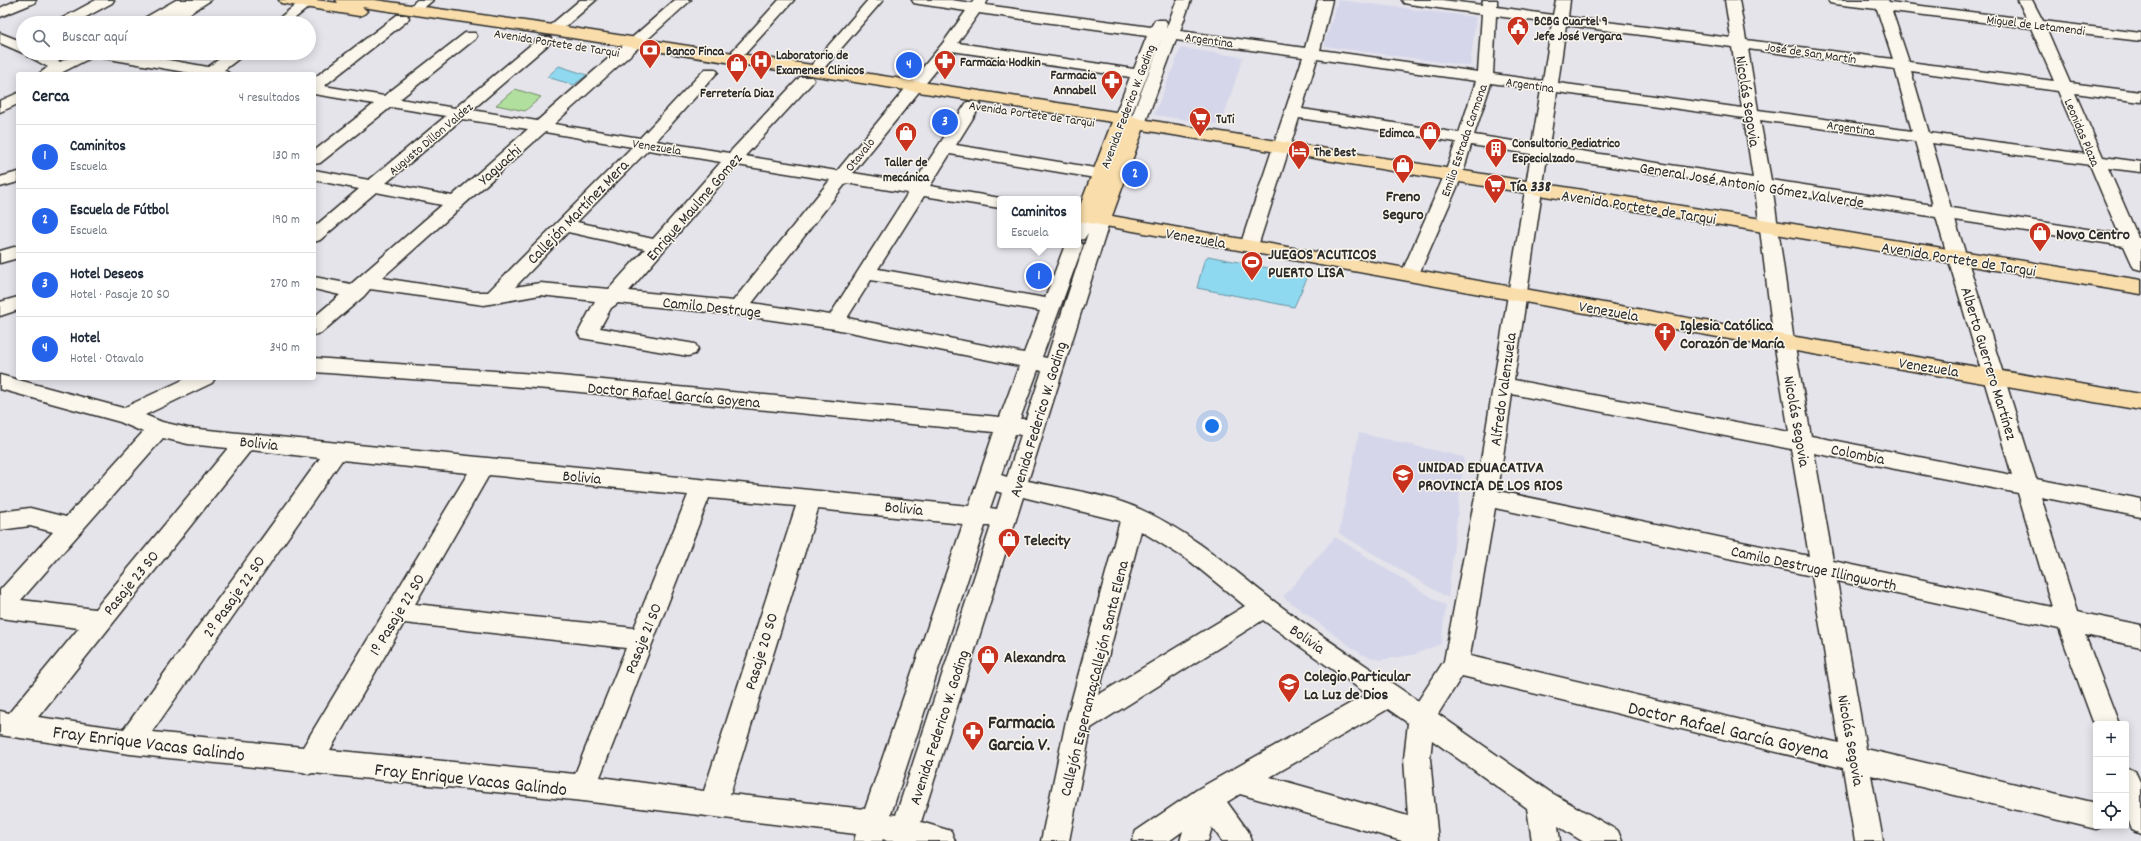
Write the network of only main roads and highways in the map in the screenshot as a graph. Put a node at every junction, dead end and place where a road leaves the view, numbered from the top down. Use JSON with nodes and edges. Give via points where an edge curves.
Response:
{"nodes":[{"id":1,"x":286,"y":0,"type":"edge"},
{"id":2,"x":343,"y":0,"type":"edge"},
{"id":3,"x":408,"y":14,"type":"junction"},
{"id":4,"x":911,"y":91,"type":"junction"},
{"id":5,"x":1126,"y":123,"type":"junction"},
{"id":6,"x":1088,"y":218,"type":"edge"},
{"id":7,"x":2141,"y":287,"type":"edge"},
{"id":8,"x":2141,"y":402,"type":"edge"}],
"edges":[{"from":1,"to":3,"type":"main road","name":"Avenida Portete de Tarqui"},
{"from":2,"to":3,"type":"main road","name":"Avenida Portete de Tarqui"},
{"from":3,"to":4,"type":"main road","name":"Avenida Portete de Tarqui"},
{"from":4,"to":5,"type":"main road","name":"Avenida Portete de Tarqui"},
{"from":4,"to":5,"type":"main road","name":"Avenida Portete de Tarqui","via":[[973,105]]},
{"from":5,"to":6,"type":"main road","name":"Avenida Federico W. Goding"},
{"from":5,"to":6,"type":"main road","name":"Avenida Federico W. Goding","via":[[1101,174]]},
{"from":5,"to":7,"type":"main road","name":"Avenida Portete de Tarqui"},
{"from":6,"to":8,"type":"main road","name":"Venezuela","via":[[1784,342]]}]}
